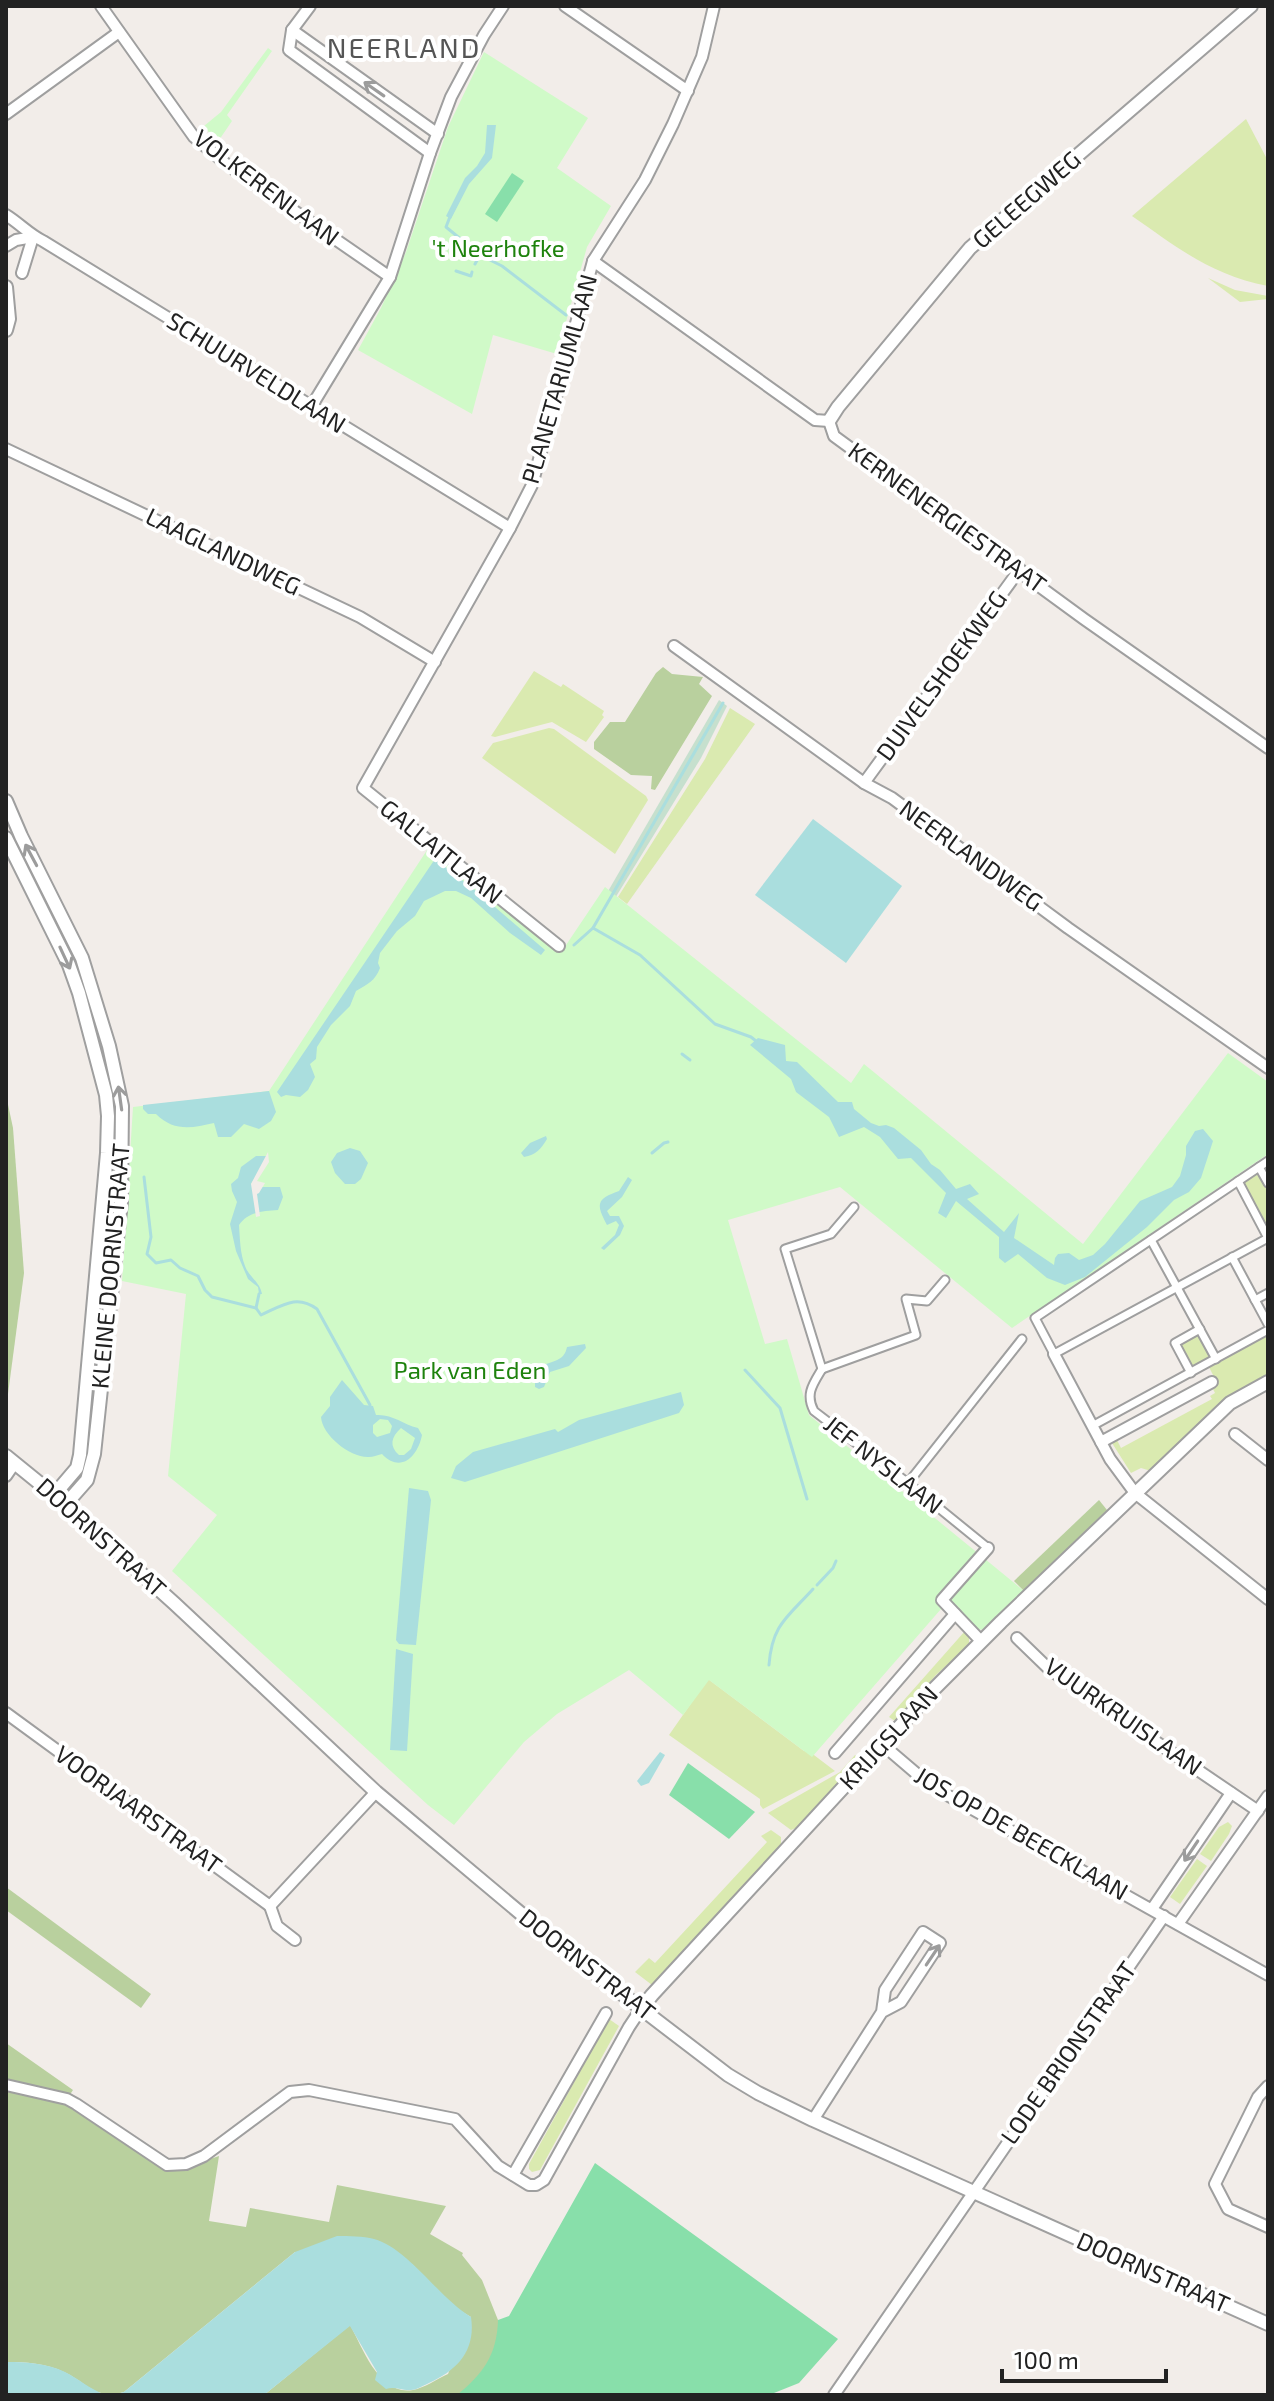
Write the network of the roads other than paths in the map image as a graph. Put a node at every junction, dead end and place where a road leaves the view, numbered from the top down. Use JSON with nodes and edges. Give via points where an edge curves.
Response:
{"nodes":[{"id":1,"x":101,"y":6,"type":"edge"},
{"id":2,"x":310,"y":6,"type":"edge"},
{"id":3,"x":503,"y":6,"type":"edge"},
{"id":4,"x":565,"y":6,"type":"edge"},
{"id":5,"x":714,"y":6,"type":"edge"},
{"id":6,"x":1251,"y":6,"type":"edge"},
{"id":7,"x":292,"y":30,"type":"junction"},
{"id":8,"x":119,"y":32,"type":"junction"},
{"id":9,"x":688,"y":91,"type":"junction"},
{"id":10,"x":6,"y":114,"type":"edge"},
{"id":11,"x":438,"y":134,"type":"junction"},
{"id":12,"x":430,"y":153,"type":"junction"},
{"id":13,"x":6,"y":215,"type":"edge"},
{"id":14,"x":33,"y":237,"type":"junction"},
{"id":15,"x":6,"y":246,"type":"edge"},
{"id":16,"x":593,"y":261,"type":"junction"},
{"id":17,"x":22,"y":273,"type":"dead end"},
{"id":18,"x":390,"y":277,"type":"junction"},
{"id":19,"x":6,"y":287,"type":"edge"},
{"id":20,"x":6,"y":330,"type":"edge"},
{"id":21,"x":311,"y":407,"type":"junction"},
{"id":22,"x":829,"y":421,"type":"junction"},
{"id":23,"x":6,"y":449,"type":"edge"},
{"id":24,"x":510,"y":528,"type":"junction"},
{"id":25,"x":1020,"y":569,"type":"junction"},
{"id":26,"x":674,"y":646,"type":"dead end"},
{"id":27,"x":435,"y":662,"type":"junction"},
{"id":28,"x":1268,"y":748,"type":"edge"},
{"id":29,"x":864,"y":783,"type":"junction"},
{"id":30,"x":6,"y":801,"type":"edge"},
{"id":31,"x":6,"y":838,"type":"edge"},
{"id":32,"x":559,"y":946,"type":"dead end"},
{"id":33,"x":1268,"y":1068,"type":"edge"},
{"id":34,"x":1268,"y":1161,"type":"edge"},
{"id":35,"x":1259,"y":1167,"type":"junction"},
{"id":36,"x":1238,"y":1181,"type":"junction"},
{"id":37,"x":1268,"y":1183,"type":"edge"},
{"id":38,"x":854,"y":1207,"type":"dead end"},
{"id":39,"x":1268,"y":1238,"type":"edge"},
{"id":40,"x":1151,"y":1240,"type":"junction"},
{"id":41,"x":1232,"y":1257,"type":"junction"},
{"id":42,"x":945,"y":1280,"type":"dead end"},
{"id":43,"x":1177,"y":1287,"type":"junction"},
{"id":44,"x":1268,"y":1293,"type":"edge"},
{"id":45,"x":1255,"y":1300,"type":"junction"},
{"id":46,"x":1268,"y":1324,"type":"edge"},
{"id":47,"x":1200,"y":1329,"type":"junction"},
{"id":48,"x":1268,"y":1330,"type":"edge"},
{"id":49,"x":1022,"y":1339,"type":"dead end"},
{"id":50,"x":1054,"y":1354,"type":"junction"},
{"id":51,"x":1216,"y":1359,"type":"junction"},
{"id":52,"x":822,"y":1369,"type":"junction"},
{"id":53,"x":1191,"y":1373,"type":"junction"},
{"id":54,"x":1212,"y":1382,"type":"dead end"},
{"id":55,"x":1268,"y":1382,"type":"edge"},
{"id":56,"x":1092,"y":1426,"type":"junction"},
{"id":57,"x":1235,"y":1434,"type":"dead end"},
{"id":58,"x":1101,"y":1442,"type":"junction"},
{"id":59,"x":11,"y":1460,"type":"edge"},
{"id":60,"x":1268,"y":1460,"type":"edge"},
{"id":61,"x":6,"y":1476,"type":"edge"},
{"id":62,"x":908,"y":1483,"type":"junction"},
{"id":63,"x":1135,"y":1493,"type":"junction"},
{"id":64,"x":54,"y":1495,"type":"junction"},
{"id":65,"x":65,"y":1505,"type":"junction"},
{"id":66,"x":988,"y":1548,"type":"joint"},
{"id":67,"x":1268,"y":1599,"type":"edge"},
{"id":68,"x":955,"y":1614,"type":"junction"},
{"id":69,"x":1017,"y":1638,"type":"dead end"},
{"id":70,"x":981,"y":1641,"type":"junction"},
{"id":71,"x":6,"y":1713,"type":"edge"},
{"id":72,"x":883,"y":1745,"type":"junction"},
{"id":73,"x":835,"y":1753,"type":"dead end"},
{"id":74,"x":376,"y":1792,"type":"junction"},
{"id":75,"x":1231,"y":1793,"type":"junction"},
{"id":76,"x":1268,"y":1796,"type":"edge"},
{"id":77,"x":1258,"y":1811,"type":"junction"},
{"id":78,"x":270,"y":1906,"type":"junction"},
{"id":79,"x":1152,"y":1909,"type":"junction"},
{"id":80,"x":1164,"y":1916,"type":"junction"},
{"id":81,"x":1178,"y":1924,"type":"junction"},
{"id":82,"x":295,"y":1940,"type":"dead end"},
{"id":83,"x":1266,"y":1970,"type":"edge"},
{"id":84,"x":641,"y":2009,"type":"junction"},
{"id":85,"x":882,"y":2012,"type":"junction"},
{"id":86,"x":606,"y":2013,"type":"dead end"},
{"id":87,"x":6,"y":2085,"type":"edge"},
{"id":88,"x":1268,"y":2086,"type":"edge"},
{"id":89,"x":813,"y":2120,"type":"junction"},
{"id":90,"x":513,"y":2175,"type":"junction"},
{"id":91,"x":974,"y":2190,"type":"junction"},
{"id":92,"x":1268,"y":2227,"type":"edge"},
{"id":93,"x":1268,"y":2324,"type":"edge"},
{"id":94,"x":834,"y":2395,"type":"edge"}],
"edges":[{"from":1,"to":8,"type":"street","name":"VOLKERENLAAN"},
{"from":2,"to":7,"type":"street"},
{"from":3,"to":11,"type":"street","via":[[451,97]]},
{"from":4,"to":9,"type":"street"},
{"from":5,"to":9,"type":"street","name":"PLANETARIUMLAAN"},
{"from":6,"to":22,"type":"street","name":"GELEEGWEG","via":[[970,248]]},
{"from":11,"to":7,"type":"street","one_way":true},
{"from":7,"to":12,"type":"street","via":[[289,50]]},
{"from":8,"to":10,"type":"street"},
{"from":8,"to":18,"type":"street","name":"VOLKERENLAAN","via":[[203,145]]},
{"from":9,"to":16,"type":"street","name":"PLANETARIUMLAAN","via":[[645,180]]},
{"from":11,"to":12,"type":"street"},
{"from":12,"to":18,"type":"street"},
{"from":13,"to":14,"type":"street","name":"SCHUURVELDLAAN"},
{"from":14,"to":15,"type":"street"},
{"from":14,"to":17,"type":"street"},
{"from":14,"to":21,"type":"street","name":"SCHUURVELDLAAN"},
{"from":16,"to":22,"type":"street","name":"KERNENERGIESTRAAT","via":[[815,420]]},
{"from":16,"to":24,"type":"street","name":"PLANETARIUMLAAN","via":[[532,485]]},
{"from":18,"to":21,"type":"street"},
{"from":19,"to":20,"type":"street"},
{"from":21,"to":24,"type":"street","name":"SCHUURVELDLAAN"},
{"from":22,"to":25,"type":"street","name":"KERNENERGIESTRAAT","via":[[834,436]]},
{"from":23,"to":27,"type":"street","name":"LAAGLANDWEG","via":[[360,617]]},
{"from":24,"to":27,"type":"street","name":"PLANETARIUMLAAN"},
{"from":25,"to":28,"type":"street","name":"KERNENERGIESTRAAT"},
{"from":25,"to":29,"type":"street","name":"DUIVELSHOEKWEG"},
{"from":26,"to":29,"type":"street","name":"NEERLANDWEG"},
{"from":27,"to":32,"type":"street","name":"GALLAITLAAN","via":[[363,788]]},
{"from":29,"to":33,"type":"street","name":"NEERLANDWEG"},
{"from":65,"to":30,"type":"street","name":"KLEINE DOORNSTRAAT","one_way":true,"via":[[87,1480],[94,1454],[121,1202],[122,1106],[82,958]]},
{"from":31,"to":64,"type":"street","name":"KLEINE DOORNSTRAAT","one_way":true,"via":[[69,965],[108,1116],[80,1455],[77,1468]]},
{"from":34,"to":35,"type":"street"},
{"from":35,"to":36,"type":"street"},
{"from":35,"to":37,"type":"street"},
{"from":36,"to":39,"type":"street"},
{"from":36,"to":40,"type":"street"},
{"from":38,"to":52,"type":"street","via":[[831,1234],[785,1249]]},
{"from":39,"to":41,"type":"street"},
{"from":40,"to":43,"type":"street"},
{"from":40,"to":50,"type":"street","via":[[1035,1318]]},
{"from":41,"to":43,"type":"street"},
{"from":41,"to":45,"type":"street"},
{"from":42,"to":52,"type":"street","via":[[927,1301],[906,1299],[916,1335]]},
{"from":43,"to":47,"type":"street"},
{"from":43,"to":50,"type":"street"},
{"from":44,"to":45,"type":"street"},
{"from":45,"to":46,"type":"street"},
{"from":47,"to":51,"type":"street"},
{"from":47,"to":53,"type":"street","via":[[1175,1343]]},
{"from":48,"to":51,"type":"street"},
{"from":49,"to":62,"type":"street"},
{"from":50,"to":56,"type":"street"},
{"from":51,"to":53,"type":"street"},
{"from":52,"to":62,"type":"street","name":"JEF NYSLAAN","via":[[808,1393],[814,1411]]},
{"from":53,"to":56,"type":"street"},
{"from":54,"to":58,"type":"street"},
{"from":55,"to":63,"type":"street","name":"KRIJGSLAAN","via":[[1230,1403]]},
{"from":56,"to":58,"type":"street"},
{"from":57,"to":60,"type":"street"},
{"from":58,"to":63,"type":"street"},
{"from":59,"to":61,"type":"street"},
{"from":59,"to":64,"type":"street","name":"DOORNSTRAAT"},
{"from":62,"to":66,"type":"street","name":"JEF NYSLAAN"},
{"from":63,"to":67,"type":"street"},
{"from":63,"to":70,"type":"street","name":"KRIJGSLAAN"},
{"from":64,"to":65,"type":"street","name":"DOORNSTRAAT"},
{"from":65,"to":74,"type":"street","name":"DOORNSTRAAT"},
{"from":66,"to":68,"type":"street","via":[[942,1600]]},
{"from":68,"to":70,"type":"street"},
{"from":68,"to":73,"type":"street"},
{"from":69,"to":75,"type":"street","name":"VUURKRUISLAAN","via":[[1049,1669]]},
{"from":70,"to":72,"type":"street","name":"KRIJGSLAAN"},
{"from":71,"to":78,"type":"street","name":"VOORJAARSTRAAT"},
{"from":72,"to":79,"type":"street","name":"JOS OP DE BEECKLAAN","via":[[931,1786]]},
{"from":72,"to":84,"type":"street","name":"KRIJGSLAAN"},
{"from":74,"to":78,"type":"street"},
{"from":74,"to":84,"type":"street","name":"DOORNSTRAAT"},
{"from":75,"to":77,"type":"street","name":"VUURKRUISLAAN"},
{"from":75,"to":79,"type":"street","one_way":true},
{"from":76,"to":77,"type":"street"},
{"from":77,"to":81,"type":"street"},
{"from":78,"to":82,"type":"street","name":"VOORJAARSTRAAT","via":[[277,1926]]},
{"from":79,"to":80,"type":"street","name":"JOS OP DE BEECKLAAN"},
{"from":80,"to":81,"type":"street","name":"JOS OP DE BEECKLAAN"},
{"from":80,"to":91,"type":"street","name":"LODE BRIONSTRAAT"},
{"from":81,"to":83,"type":"street","name":"JOS OP DE BEECKLAAN"},
{"from":84,"to":89,"type":"street","name":"DOORNSTRAAT","via":[[728,2075]]},
{"from":84,"to":90,"type":"street","name":"KRIJGSLAAN","via":[[544,2180],[529,2185]]},
{"from":85,"to":85,"type":"street","one_way":true,"via":[[901,2002],[940,1943],[923,1932],[885,1990]]},
{"from":85,"to":89,"type":"street"},
{"from":86,"to":90,"type":"street"},
{"from":87,"to":90,"type":"street","via":[[67,2099],[167,2165],[204,2156],[290,2092],[309,2090],[455,2119]]},
{"from":88,"to":92,"type":"street","via":[[1215,2184],[1228,2209]]},
{"from":89,"to":91,"type":"street","name":"DOORNSTRAAT"},
{"from":91,"to":93,"type":"street","name":"DOORNSTRAAT"},
{"from":91,"to":94,"type":"street","name":"LODE BRIONSTRAAT"}]}
